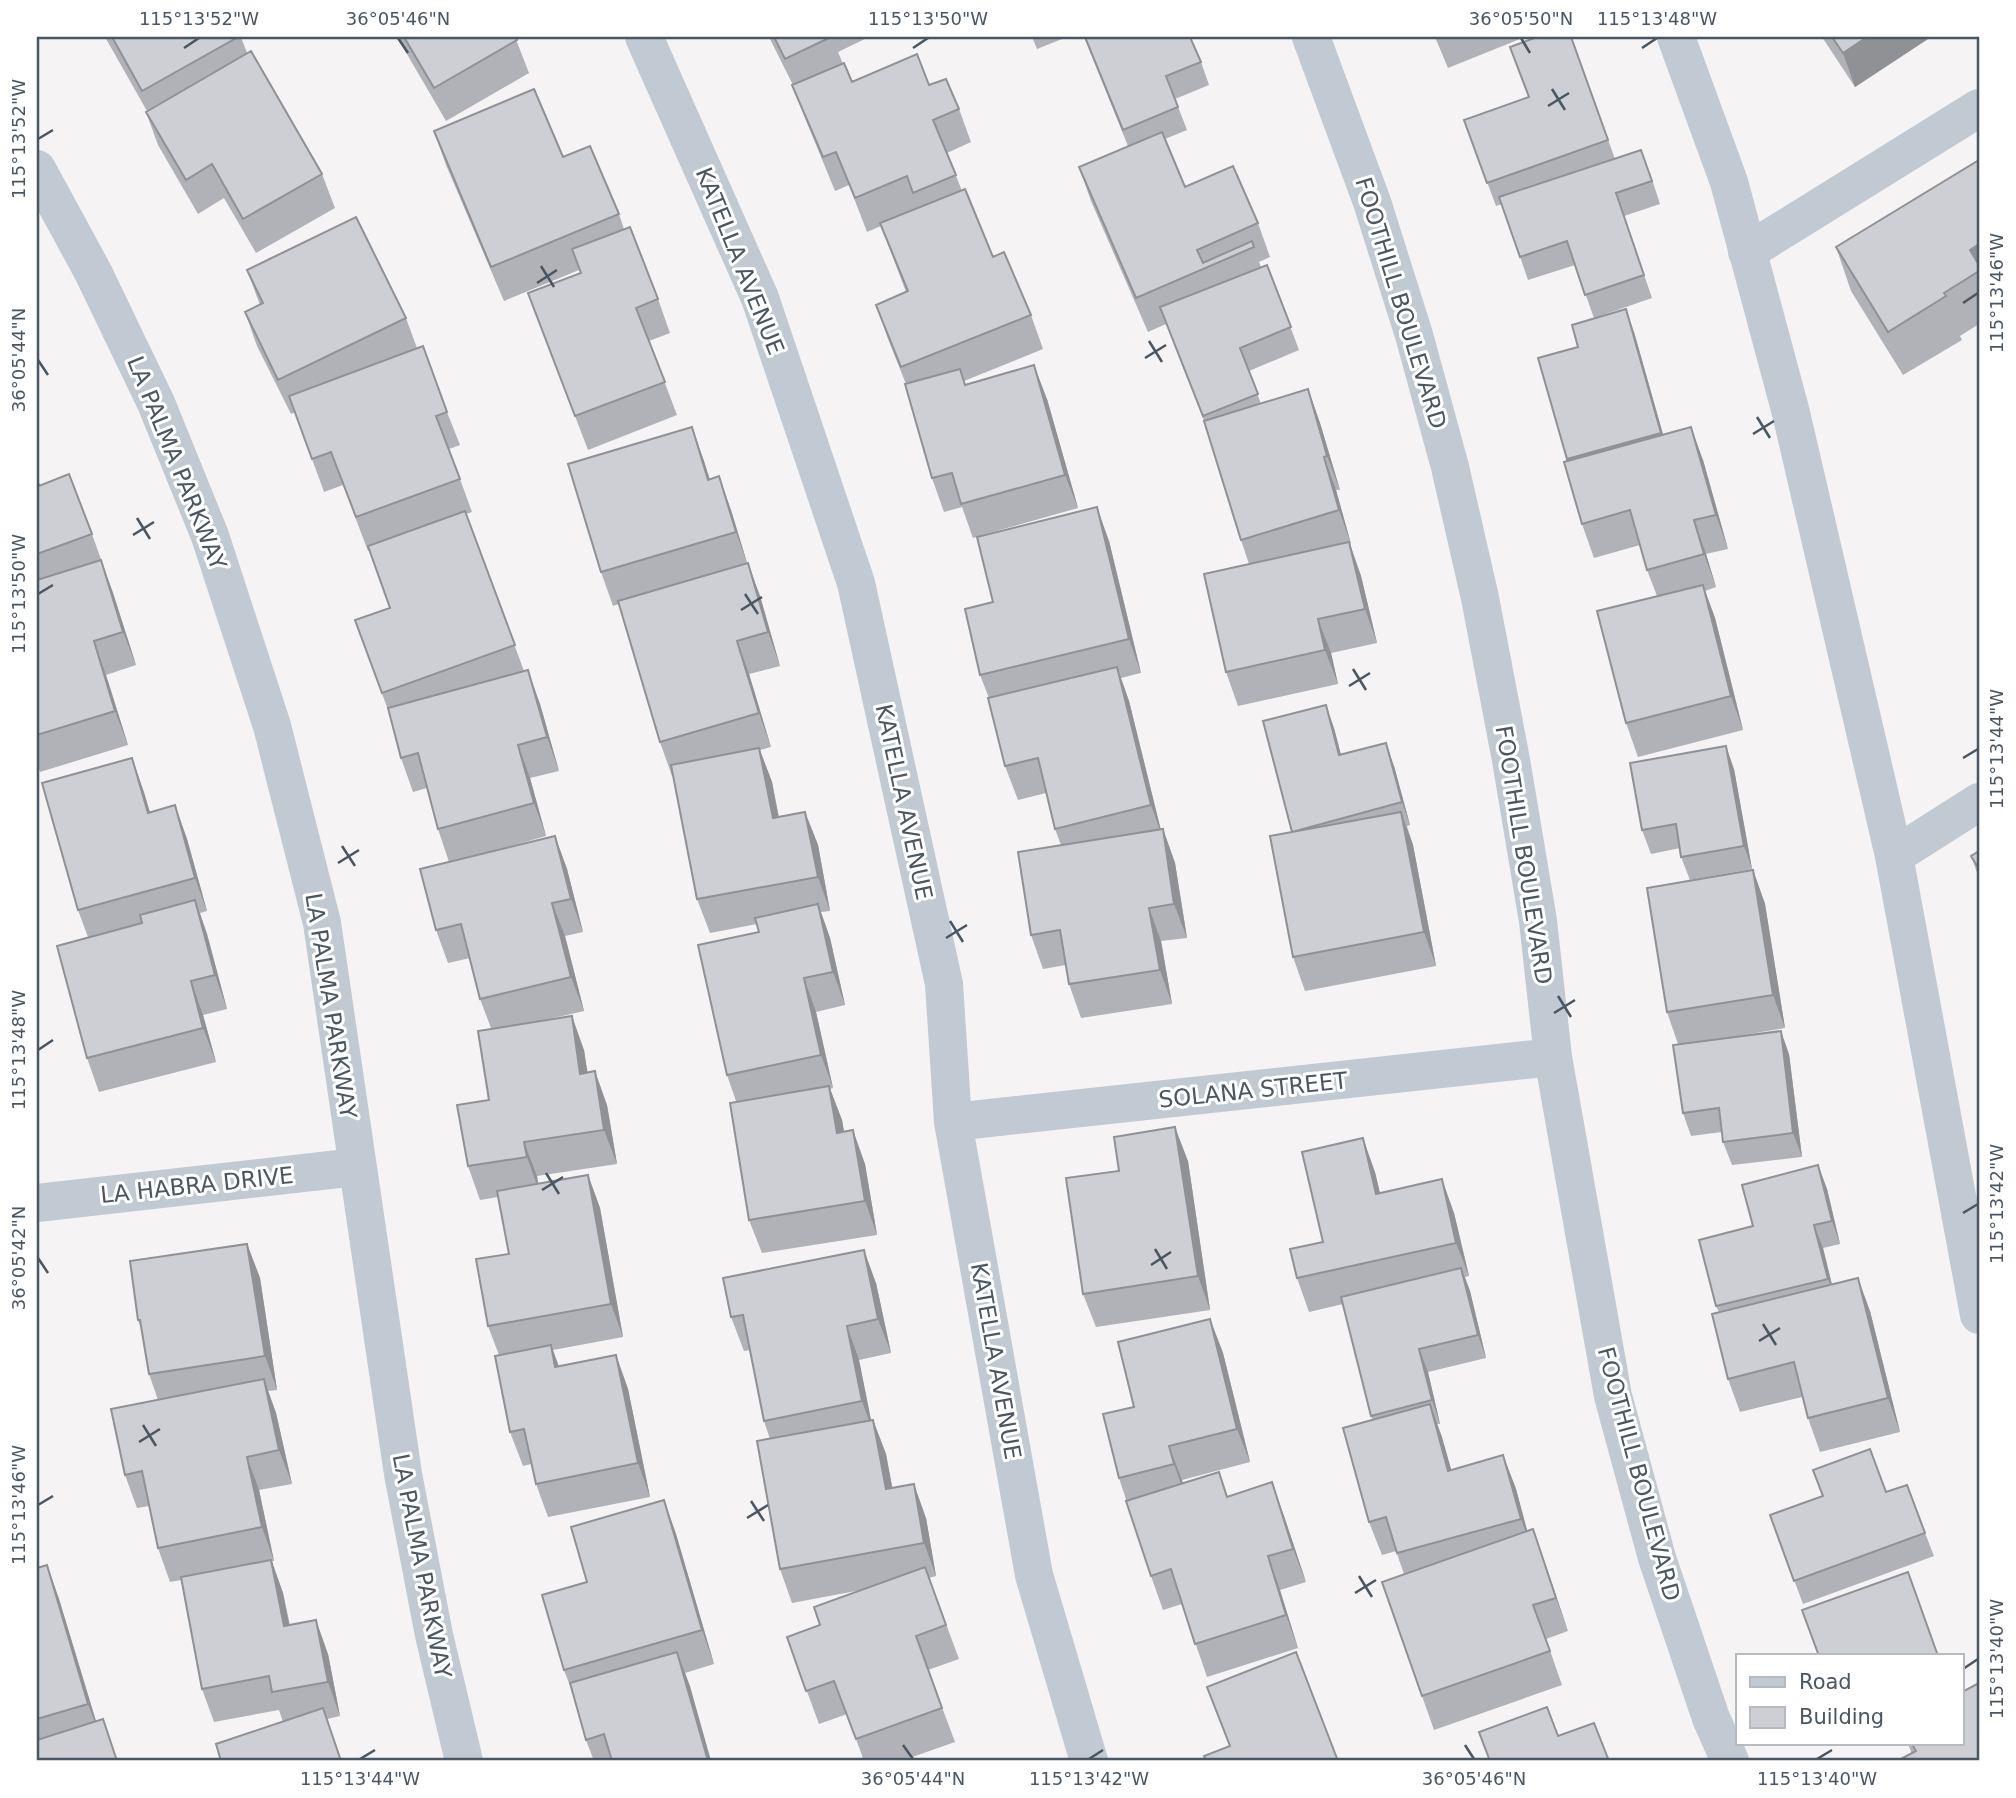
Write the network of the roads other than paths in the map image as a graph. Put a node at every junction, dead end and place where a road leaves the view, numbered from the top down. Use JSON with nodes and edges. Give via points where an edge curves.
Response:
{"nodes":[{"id":1,"x":644,"y":37,"type":"edge"},
{"id":2,"x":1311,"y":37,"type":"edge"},
{"id":3,"x":1676,"y":37,"type":"edge"},
{"id":4,"x":1979,"y":108,"type":"edge"},
{"id":5,"x":37,"y":169,"type":"edge"},
{"id":6,"x":1747,"y":251,"type":"junction"},
{"id":7,"x":1979,"y":802,"type":"edge"},
{"id":8,"x":1894,"y":856,"type":"junction"},
{"id":9,"x":1553,"y":1057,"type":"junction"},
{"id":10,"x":953,"y":1122,"type":"junction"},
{"id":11,"x":356,"y":1167,"type":"junction"},
{"id":12,"x":37,"y":1203,"type":"edge"},
{"id":13,"x":1979,"y":1315,"type":"edge"},
{"id":14,"x":464,"y":1761,"type":"edge"},
{"id":15,"x":1089,"y":1761,"type":"edge"},
{"id":16,"x":1730,"y":1761,"type":"edge"}],
"edges":[{"from":1,"to":10,"type":"street","name":"KATELLA AVENUE","via":[[760,298],[856,583],[944,984]]},
{"from":2,"to":9,"type":"street","name":"FOOTHILL BOULEVARD","via":[[1372,202],[1450,467],[1515,787],[1538,921]]},
{"from":3,"to":6,"type":"street","via":[[1729,182]]},
{"from":4,"to":6,"type":"street"},
{"from":5,"to":11,"type":"street","name":"LA PALMA PARKWAY","via":[[156,403],[210,536],[272,726],[322,923]]},
{"from":6,"to":8,"type":"street","via":[[1791,413]]},
{"from":7,"to":8,"type":"street"},
{"from":8,"to":13,"type":"street"},
{"from":9,"to":10,"type":"street","name":"SOLANA STREET"},
{"from":9,"to":16,"type":"street","name":"FOOTHILL BOULEVARD","via":[[1613,1396],[1657,1558]]},
{"from":10,"to":15,"type":"street","name":"KATELLA AVENUE","via":[[1034,1575]]},
{"from":11,"to":12,"type":"street","name":"LA HABRA DRIVE"},
{"from":11,"to":14,"type":"street","name":"LA PALMA PARKWAY","via":[[403,1474]]}]}
